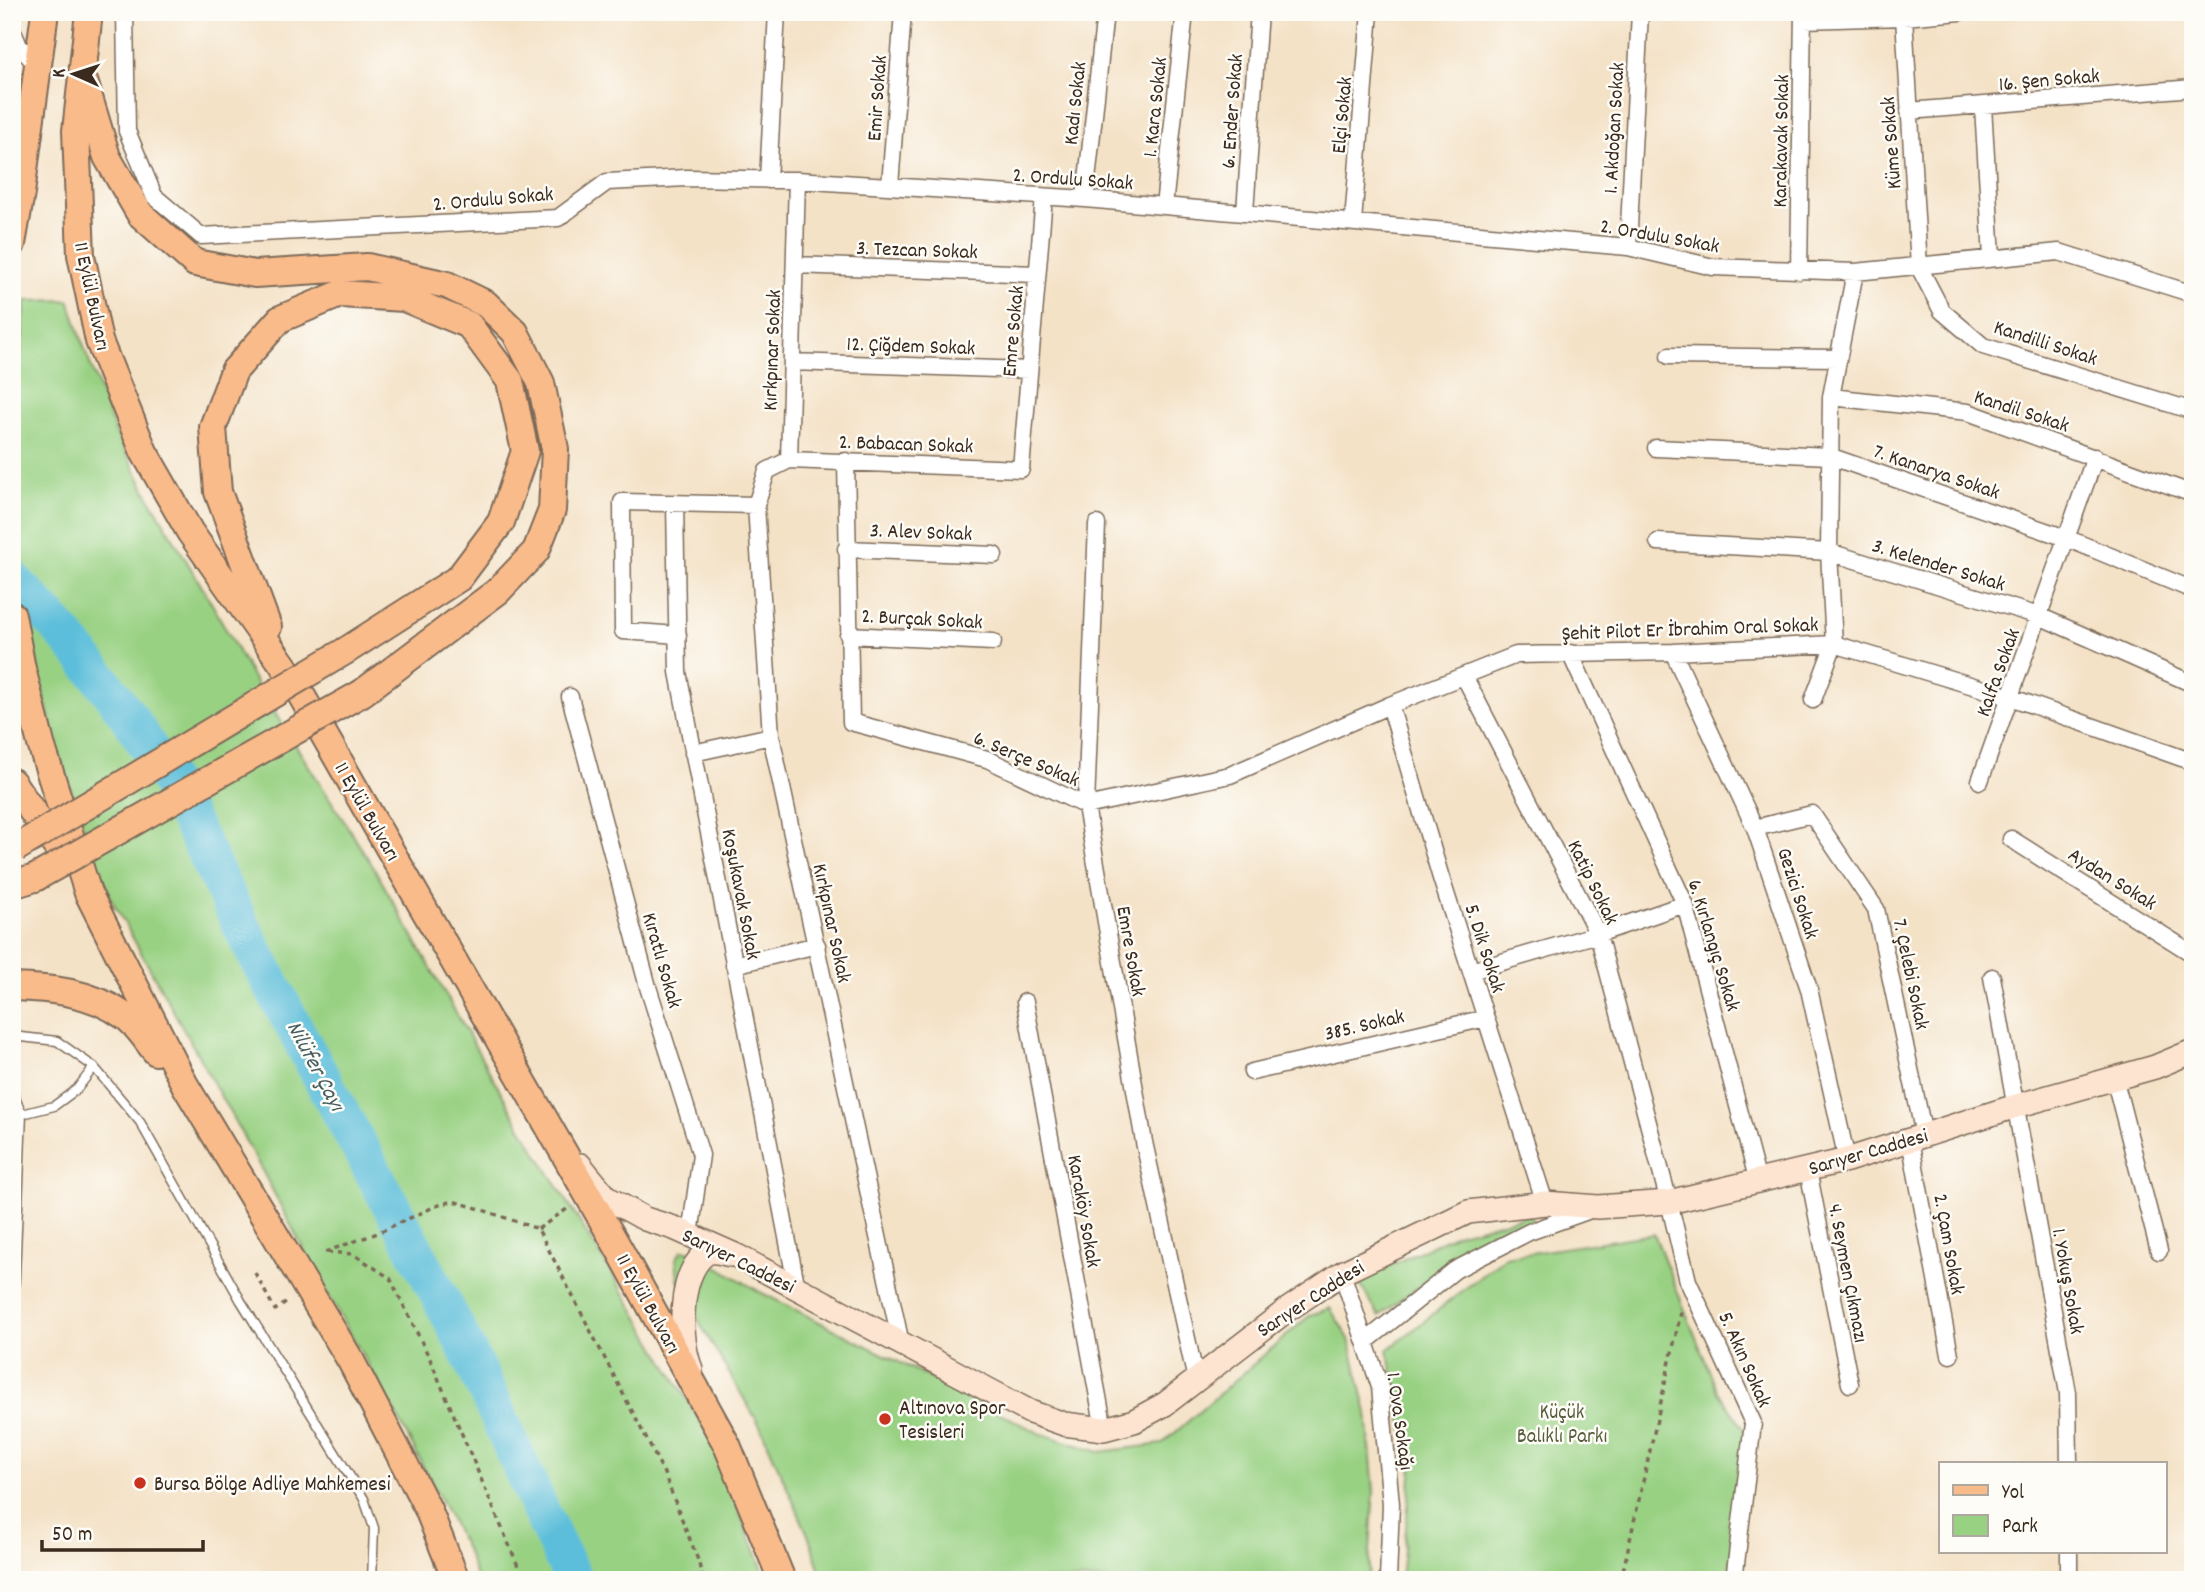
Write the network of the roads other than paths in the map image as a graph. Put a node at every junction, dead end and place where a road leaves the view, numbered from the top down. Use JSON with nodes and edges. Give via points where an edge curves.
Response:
{"nodes":[{"id":1,"x":45,"y":12,"type":"edge"},
{"id":2,"x":89,"y":12,"type":"edge"},
{"id":3,"x":125,"y":12,"type":"edge"},
{"id":4,"x":777,"y":12,"type":"edge"},
{"id":5,"x":903,"y":12,"type":"edge"},
{"id":6,"x":1105,"y":12,"type":"edge"},
{"id":7,"x":1185,"y":12,"type":"edge"},
{"id":8,"x":1259,"y":12,"type":"edge"},
{"id":9,"x":1370,"y":12,"type":"edge"},
{"id":10,"x":1640,"y":12,"type":"edge"},
{"id":11,"x":1960,"y":12,"type":"edge"},
{"id":12,"x":1905,"y":15,"type":"edge"},
{"id":13,"x":1803,"y":16,"type":"edge"},
{"id":14,"x":12,"y":29,"type":"edge"},
{"id":15,"x":37,"y":65,"type":"junction"},
{"id":16,"x":82,"y":71,"type":"junction"},
{"id":17,"x":2193,"y":88,"type":"edge"},
{"id":18,"x":1983,"y":106,"type":"junction"},
{"id":19,"x":1909,"y":111,"type":"junction"},
{"id":20,"x":768,"y":180,"type":"junction"},
{"id":21,"x":797,"y":180,"type":"junction"},
{"id":22,"x":890,"y":187,"type":"junction"},
{"id":23,"x":1044,"y":197,"type":"junction"},
{"id":24,"x":1085,"y":199,"type":"junction"},
{"id":25,"x":1164,"y":206,"type":"junction"},
{"id":26,"x":1245,"y":212,"type":"junction"},
{"id":27,"x":1353,"y":222,"type":"junction"},
{"id":28,"x":12,"y":244,"type":"edge"},
{"id":29,"x":1628,"y":247,"type":"junction"},
{"id":30,"x":1992,"y":258,"type":"junction"},
{"id":31,"x":795,"y":265,"type":"junction"},
{"id":32,"x":1919,"y":267,"type":"junction"},
{"id":33,"x":1800,"y":271,"type":"junction"},
{"id":34,"x":1855,"y":272,"type":"junction"},
{"id":35,"x":1037,"y":274,"type":"junction"},
{"id":36,"x":2193,"y":294,"type":"edge"},
{"id":37,"x":1669,"y":356,"type":"dead end"},
{"id":38,"x":1838,"y":358,"type":"junction"},
{"id":39,"x":792,"y":362,"type":"junction"},
{"id":40,"x":1029,"y":370,"type":"junction"},
{"id":41,"x":1830,"y":397,"type":"junction"},
{"id":42,"x":2193,"y":411,"type":"edge"},
{"id":43,"x":1656,"y":447,"type":"dead end"},
{"id":44,"x":1829,"y":456,"type":"junction"},
{"id":45,"x":2095,"y":457,"type":"junction"},
{"id":46,"x":789,"y":460,"type":"junction"},
{"id":47,"x":846,"y":460,"type":"junction"},
{"id":48,"x":1021,"y":469,"type":"joint"},
{"id":49,"x":2193,"y":494,"type":"edge"},
{"id":50,"x":675,"y":503,"type":"junction"},
{"id":51,"x":755,"y":505,"type":"junction"},
{"id":52,"x":1097,"y":524,"type":"dead end"},
{"id":53,"x":2066,"y":538,"type":"junction"},
{"id":54,"x":1658,"y":542,"type":"dead end"},
{"id":55,"x":846,"y":549,"type":"junction"},
{"id":56,"x":1829,"y":552,"type":"junction"},
{"id":57,"x":994,"y":555,"type":"dead end"},
{"id":58,"x":2193,"y":590,"type":"edge"},
{"id":59,"x":12,"y":615,"type":"edge"},
{"id":60,"x":2039,"y":616,"type":"junction"},
{"id":61,"x":678,"y":635,"type":"junction"},
{"id":62,"x":849,"y":635,"type":"junction"},
{"id":63,"x":993,"y":642,"type":"dead end"},
{"id":64,"x":1834,"y":644,"type":"junction"},
{"id":65,"x":1673,"y":652,"type":"junction"},
{"id":66,"x":1570,"y":653,"type":"junction"},
{"id":67,"x":281,"y":661,"type":"junction"},
{"id":68,"x":1464,"y":676,"type":"junction"},
{"id":69,"x":2193,"y":684,"type":"edge"},
{"id":70,"x":569,"y":697,"type":"dead end"},
{"id":71,"x":2010,"y":697,"type":"junction"},
{"id":72,"x":1813,"y":700,"type":"dead end"},
{"id":73,"x":1390,"y":705,"type":"junction"},
{"id":74,"x":771,"y":736,"type":"junction"},
{"id":75,"x":693,"y":753,"type":"junction"},
{"id":76,"x":2193,"y":762,"type":"edge"},
{"id":77,"x":1980,"y":781,"type":"dead end"},
{"id":78,"x":12,"y":782,"type":"edge"},
{"id":79,"x":1086,"y":806,"type":"junction"},
{"id":80,"x":1755,"y":828,"type":"junction"},
{"id":81,"x":2011,"y":839,"type":"dead end"},
{"id":82,"x":14,"y":849,"type":"edge"},
{"id":83,"x":24,"y":882,"type":"edge"},
{"id":84,"x":88,"y":893,"type":"junction"},
{"id":85,"x":1685,"y":904,"type":"junction"},
{"id":86,"x":1598,"y":934,"type":"junction"},
{"id":87,"x":817,"y":945,"type":"junction"},
{"id":88,"x":2193,"y":954,"type":"edge"},
{"id":89,"x":734,"y":965,"type":"junction"},
{"id":90,"x":1471,"y":971,"type":"junction"},
{"id":91,"x":1992,"y":977,"type":"dead end"},
{"id":92,"x":12,"y":987,"type":"edge"},
{"id":93,"x":1025,"y":1002,"type":"dead end"},
{"id":94,"x":1486,"y":1018,"type":"junction"},
{"id":95,"x":12,"y":1036,"type":"edge"},
{"id":96,"x":2193,"y":1051,"type":"edge"},
{"id":97,"x":94,"y":1067,"type":"junction"},
{"id":98,"x":1252,"y":1072,"type":"dead end"},
{"id":99,"x":2114,"y":1077,"type":"junction"},
{"id":100,"x":185,"y":1085,"type":"junction"},
{"id":101,"x":12,"y":1091,"type":"edge"},
{"id":102,"x":2016,"y":1107,"type":"junction"},
{"id":103,"x":22,"y":1114,"type":"junction"},
{"id":104,"x":550,"y":1130,"type":"junction"},
{"id":105,"x":1917,"y":1137,"type":"junction"},
{"id":106,"x":1847,"y":1160,"type":"junction"},
{"id":107,"x":1808,"y":1170,"type":"junction"},
{"id":108,"x":1758,"y":1182,"type":"junction"},
{"id":109,"x":1669,"y":1202,"type":"junction"},
{"id":110,"x":1545,"y":1203,"type":"junction"},
{"id":111,"x":1598,"y":1207,"type":"junction"},
{"id":112,"x":690,"y":1235,"type":"junction"},
{"id":113,"x":2159,"y":1251,"type":"dead end"},
{"id":114,"x":737,"y":1256,"type":"junction"},
{"id":115,"x":1342,"y":1273,"type":"junction"},
{"id":116,"x":797,"y":1289,"type":"junction"},
{"id":117,"x":1365,"y":1342,"type":"junction"},
{"id":118,"x":12,"y":1344,"type":"edge"},
{"id":119,"x":901,"y":1344,"type":"junction"},
{"id":120,"x":1950,"y":1355,"type":"dead end"},
{"id":121,"x":1196,"y":1380,"type":"junction"},
{"id":122,"x":1850,"y":1384,"type":"dead end"},
{"id":123,"x":1104,"y":1429,"type":"junction"},
{"id":124,"x":723,"y":1439,"type":"junction"},
{"id":125,"x":2068,"y":1462,"type":"edge"},
{"id":126,"x":2069,"y":1554,"type":"edge"},
{"id":127,"x":372,"y":1580,"type":"edge"},
{"id":128,"x":456,"y":1580,"type":"edge"},
{"id":129,"x":782,"y":1580,"type":"edge"},
{"id":130,"x":1388,"y":1580,"type":"edge"},
{"id":131,"x":1734,"y":1580,"type":"edge"},
{"id":132,"x":2069,"y":1580,"type":"edge"}],
"edges":[{"from":1,"to":15,"type":"main road"},
{"from":2,"to":16,"type":"main road","name":"11 Eylül Bulvarı"},
{"from":3,"to":20,"type":"street","name":"2. Ordulu Sokak","via":[[127,131],[155,196],[201,236],[558,218],[607,182]]},
{"from":4,"to":20,"type":"street"},
{"from":5,"to":22,"type":"street","name":"Emir Sokak"},
{"from":6,"to":24,"type":"street","name":"Kadı Sokak"},
{"from":7,"to":25,"type":"street","name":"1. Kara Sokak"},
{"from":8,"to":26,"type":"street","name":"6. Ender Sokak"},
{"from":9,"to":27,"type":"street","name":"Elçi Sokak"},
{"from":10,"to":29,"type":"street","name":"1. Akdoğan Sokak"},
{"from":11,"to":12,"type":"street"},
{"from":12,"to":13,"type":"street"},
{"from":12,"to":19,"type":"street","name":"Küme Sokak"},
{"from":13,"to":33,"type":"street","name":"Karakavak Sokak"},
{"from":14,"to":15,"type":"street","via":[[19,46]]},
{"from":15,"to":28,"type":"main road"},
{"from":16,"to":67,"type":"main road","name":"11 Eylül Bulvarı","via":[[76,131],[81,255],[99,341],[144,452],[190,532]]},
{"from":16,"to":83,"type":"main road","bridge":true,"via":[[107,157],[140,214],[195,263],[255,274],[367,267],[447,285],[486,304],[515,332],[541,383],[555,449],[552,510],[536,551],[499,591],[362,693]]},
{"from":17,"to":18,"type":"street","name":"16. Şen Sokak"},
{"from":18,"to":19,"type":"street","name":"16. Şen Sokak"},
{"from":18,"to":30,"type":"street"},
{"from":19,"to":32,"type":"street","name":"Küme Sokak"},
{"from":20,"to":21,"type":"street","name":"2. Ordulu Sokak"},
{"from":21,"to":22,"type":"street","name":"2. Ordulu Sokak"},
{"from":21,"to":31,"type":"street","name":"Kırkpınar Sokak"},
{"from":22,"to":23,"type":"street","name":"2. Ordulu Sokak"},
{"from":23,"to":24,"type":"street","name":"2. Ordulu Sokak"},
{"from":23,"to":35,"type":"street","name":"Emre Sokak"},
{"from":24,"to":25,"type":"street","name":"2. Ordulu Sokak"},
{"from":25,"to":26,"type":"street","name":"2. Ordulu Sokak"},
{"from":26,"to":27,"type":"street","name":"2. Ordulu Sokak"},
{"from":27,"to":29,"type":"street","name":"2. Ordulu Sokak"},
{"from":29,"to":33,"type":"street","name":"2. Ordulu Sokak","via":[[1713,267]]},
{"from":30,"to":32,"type":"street","name":"2. Ordulu Sokak"},
{"from":30,"to":36,"type":"street","name":"2. Ordulu Sokak","via":[[2059,252]]},
{"from":31,"to":35,"type":"street","name":"3. Tezcan Sokak"},
{"from":31,"to":39,"type":"street","name":"Kırkpınar Sokak"},
{"from":32,"to":34,"type":"street","name":"2. Ordulu Sokak"},
{"from":32,"to":42,"type":"street","name":"Kandilli Sokak","via":[[1942,311],[1983,346]]},
{"from":33,"to":34,"type":"street","name":"2. Ordulu Sokak"},
{"from":34,"to":38,"type":"street"},
{"from":35,"to":40,"type":"street","name":"Emre Sokak"},
{"from":37,"to":38,"type":"street"},
{"from":38,"to":41,"type":"street"},
{"from":39,"to":40,"type":"street","name":"12. Çiğdem Sokak"},
{"from":39,"to":46,"type":"street","name":"Kırkpınar Sokak"},
{"from":40,"to":48,"type":"street","name":"Emre Sokak"},
{"from":41,"to":44,"type":"street"},
{"from":41,"to":45,"type":"street","name":"Kandil Sokak","via":[[1968,412]]},
{"from":43,"to":44,"type":"street","name":"7. Kanarya Sokak"},
{"from":44,"to":53,"type":"street","name":"7. Kanarya Sokak"},
{"from":44,"to":56,"type":"street"},
{"from":45,"to":49,"type":"street","name":"Kandil Sokak"},
{"from":45,"to":53,"type":"street","name":"Kalfa Sokak"},
{"from":46,"to":47,"type":"street","name":"2. Babacan Sokak"},
{"from":46,"to":51,"type":"street","name":"Kırkpınar Sokak","via":[[767,471]]},
{"from":47,"to":48,"type":"street","name":"2. Babacan Sokak"},
{"from":47,"to":55,"type":"street","name":"6. Serçe Sokak"},
{"from":50,"to":51,"type":"street"},
{"from":50,"to":61,"type":"street","name":"Koşukavak Sokak"},
{"from":50,"to":61,"type":"street","via":[[622,502],[622,631]]},
{"from":51,"to":74,"type":"street","name":"Kırkpınar Sokak"},
{"from":52,"to":79,"type":"street","name":"Emre Sokak"},
{"from":53,"to":58,"type":"street","name":"7. Kanarya Sokak"},
{"from":53,"to":60,"type":"street","name":"Kalfa Sokak"},
{"from":54,"to":56,"type":"street","name":"3. Kelender Sokak"},
{"from":55,"to":57,"type":"street","name":"3. Alev Sokak"},
{"from":55,"to":62,"type":"street","name":"6. Serçe Sokak"},
{"from":56,"to":60,"type":"street","name":"3. Kelender Sokak"},
{"from":56,"to":64,"type":"street"},
{"from":59,"to":84,"type":"main road","via":[[41,744]]},
{"from":60,"to":69,"type":"street","name":"3. Kelender Sokak"},
{"from":60,"to":71,"type":"street","name":"Kalfa Sokak"},
{"from":61,"to":75,"type":"street","name":"Koşukavak Sokak","via":[[678,671]]},
{"from":62,"to":63,"type":"street","name":"2. Burçak Sokak"},
{"from":62,"to":79,"type":"street","name":"6. Serçe Sokak","via":[[851,722],[987,759]]},
{"from":64,"to":65,"type":"street","name":"Şehit Pilot Er İbrahim Oral Sokak"},
{"from":64,"to":71,"type":"street","name":"Şehit Pilot Er İbrahim Oral Sokak"},
{"from":64,"to":72,"type":"street"},
{"from":65,"to":66,"type":"street","name":"Şehit Pilot Er İbrahim Oral Sokak"},
{"from":65,"to":80,"type":"street","name":"Gezici Sokak"},
{"from":66,"to":68,"type":"street","name":"Şehit Pilot Er İbrahim Oral Sokak","via":[[1516,655]]},
{"from":66,"to":85,"type":"street","name":"6. Kırlangıç Sokak"},
{"from":67,"to":82,"type":"main road","bridge":true,"via":[[218,492],[213,427],[234,370],[280,319],[340,295],[404,298],[469,325],[510,381],[525,451],[501,522],[459,578]]},
{"from":67,"to":104,"type":"main road","name":"11 Eylül Bulvarı"},
{"from":68,"to":73,"type":"street","name":"Şehit Pilot Er İbrahim Oral Sokak"},
{"from":68,"to":86,"type":"street","name":"Katip Sokak"},
{"from":70,"to":112,"type":"street","name":"Kıratlı Sokak","via":[[648,987],[701,1155]]},
{"from":71,"to":76,"type":"street","name":"Şehit Pilot Er İbrahim Oral Sokak"},
{"from":71,"to":77,"type":"street","name":"Kalfa Sokak"},
{"from":73,"to":79,"type":"street","name":"6. Serçe Sokak","via":[[1230,775]]},
{"from":73,"to":90,"type":"street","name":"5. Dik Sokak"},
{"from":74,"to":75,"type":"street"},
{"from":74,"to":87,"type":"street","name":"Kırkpınar Sokak"},
{"from":75,"to":89,"type":"street","name":"Koşukavak Sokak"},
{"from":78,"to":84,"type":"main road"},
{"from":79,"to":121,"type":"street","name":"Emre Sokak","via":[[1144,1142]]},
{"from":80,"to":105,"type":"street","name":"7. Çelebi Sokak","via":[[1812,814],[1877,909]]},
{"from":80,"to":106,"type":"street","name":"Gezici Sokak","via":[[1808,989]]},
{"from":81,"to":88,"type":"street","name":"Aydan Sokak"},
{"from":84,"to":100,"type":"main road"},
{"from":85,"to":86,"type":"street"},
{"from":85,"to":108,"type":"street","name":"6. Kırlangıç Sokak"},
{"from":86,"to":90,"type":"street"},
{"from":86,"to":109,"type":"street","name":"Katip Sokak"},
{"from":87,"to":89,"type":"street"},
{"from":87,"to":119,"type":"street","name":"Kırkpınar Sokak"},
{"from":89,"to":116,"type":"street","name":"Koşukavak Sokak"},
{"from":90,"to":94,"type":"street","name":"5. Dik Sokak"},
{"from":91,"to":102,"type":"street","name":"1. Yokuş Sokak"},
{"from":92,"to":100,"type":"main road","via":[[90,997],[125,1016]]},
{"from":93,"to":123,"type":"street","name":"Karaköy Sokak"},
{"from":94,"to":98,"type":"street","name":"385. Sokak"},
{"from":94,"to":110,"type":"street","name":"5. Dik Sokak"},
{"from":95,"to":97,"type":"lane","via":[[57,1041]]},
{"from":96,"to":99,"type":"street","name":"Sarıyer Caddesi"},
{"from":97,"to":103,"type":"lane","via":[[77,1089],[54,1106]]},
{"from":97,"to":127,"type":"lane","via":[[140,1122],[241,1301],[364,1499],[374,1528]]},
{"from":99,"to":102,"type":"street","name":"Sarıyer Caddesi"},
{"from":99,"to":113,"type":"street"},
{"from":100,"to":128,"type":"main road","via":[[351,1361],[428,1509]]},
{"from":101,"to":103,"type":"lane"},
{"from":102,"to":105,"type":"street","name":"Sarıyer Caddesi"},
{"from":102,"to":125,"type":"street","name":"1. Yokuş Sokak","via":[[2068,1394]]},
{"from":103,"to":118,"type":"lane"},
{"from":104,"to":112,"type":"street","name":"Sarıyer Caddesi","via":[[607,1198],[645,1219]]},
{"from":104,"to":124,"type":"main road","name":"11 Eylül Bulvarı"},
{"from":105,"to":106,"type":"street","name":"Sarıyer Caddesi"},
{"from":105,"to":120,"type":"street","name":"2. Çam Sokak"},
{"from":106,"to":107,"type":"street","name":"Sarıyer Caddesi"},
{"from":107,"to":108,"type":"street","name":"Sarıyer Caddesi"},
{"from":107,"to":122,"type":"street","name":"4. Seymen Çıkmazı"},
{"from":108,"to":109,"type":"street","name":"Sarıyer Caddesi"},
{"from":109,"to":111,"type":"street","name":"Sarıyer Caddesi"},
{"from":109,"to":131,"type":"street","name":"5. Akın Sokak","via":[[1688,1281],[1753,1423]]},
{"from":110,"to":111,"type":"street","name":"Sarıyer Caddesi"},
{"from":110,"to":115,"type":"street","name":"Sarıyer Caddesi","via":[[1468,1212]]},
{"from":111,"to":117,"type":"street","via":[[1529,1232],[1455,1270]]},
{"from":112,"to":114,"type":"street","name":"Sarıyer Caddesi"},
{"from":114,"to":116,"type":"street","name":"Sarıyer Caddesi"},
{"from":114,"to":124,"type":"street","via":[[713,1251],[704,1254],[692,1272],[684,1301],[687,1359]]},
{"from":115,"to":117,"type":"street","name":"1. Ova Sokağı"},
{"from":115,"to":121,"type":"street","name":"Sarıyer Caddesi"},
{"from":116,"to":119,"type":"street","name":"Sarıyer Caddesi"},
{"from":117,"to":130,"type":"street","name":"1. Ova Sokağı","via":[[1380,1387],[1391,1504]]},
{"from":119,"to":123,"type":"street","name":"Sarıyer Caddesi","via":[[1030,1412],[1064,1424]]},
{"from":121,"to":123,"type":"street","name":"Sarıyer Caddesi","via":[[1134,1421]]},
{"from":124,"to":129,"type":"main road","name":"11 Eylül Bulvarı"},
{"from":126,"to":132,"type":"street"}]}
